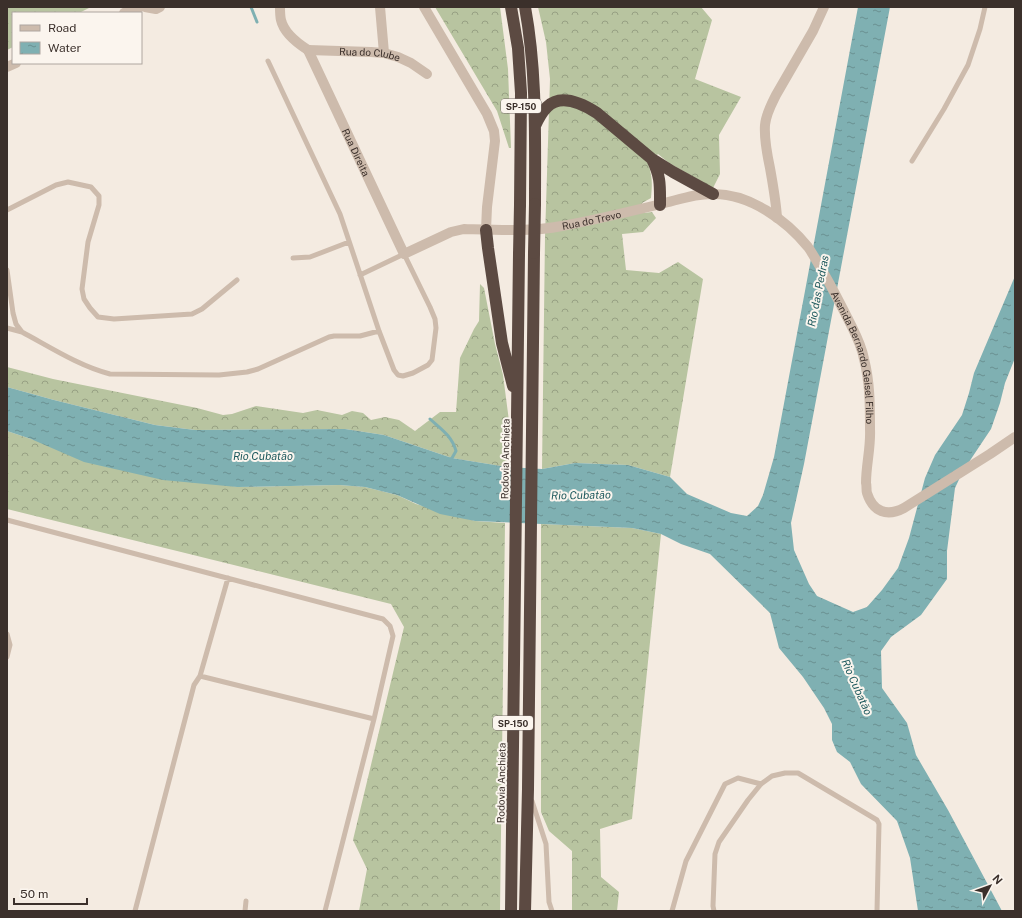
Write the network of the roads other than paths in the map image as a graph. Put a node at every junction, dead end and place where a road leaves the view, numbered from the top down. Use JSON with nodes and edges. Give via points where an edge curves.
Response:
{"nodes":[{"id":1,"x":140,"y":7,"type":"edge"},
{"id":2,"x":145,"y":7,"type":"edge"},
{"id":3,"x":160,"y":7,"type":"edge"},
{"id":4,"x":280,"y":7,"type":"edge"},
{"id":5,"x":380,"y":7,"type":"edge"},
{"id":6,"x":424,"y":7,"type":"edge"},
{"id":7,"x":511,"y":7,"type":"edge"},
{"id":8,"x":525,"y":7,"type":"edge"},
{"id":9,"x":824,"y":7,"type":"edge"},
{"id":10,"x":985,"y":7,"type":"edge"},
{"id":11,"x":127,"y":12,"type":"edge"},
{"id":12,"x":308,"y":50,"type":"junction"},
{"id":13,"x":384,"y":53,"type":"junction"},
{"id":14,"x":268,"y":61,"type":"dead end"},
{"id":15,"x":427,"y":74,"type":"dead end"},
{"id":16,"x":535,"y":126,"type":"junction"},
{"id":17,"x":652,"y":160,"type":"junction"},
{"id":18,"x":912,"y":161,"type":"dead end"},
{"id":19,"x":713,"y":194,"type":"junction"},
{"id":20,"x":660,"y":205,"type":"junction"},
{"id":21,"x":7,"y":210,"type":"edge"},
{"id":22,"x":777,"y":218,"type":"junction"},
{"id":23,"x":486,"y":230,"type":"junction"},
{"id":24,"x":349,"y":242,"type":"junction"},
{"id":25,"x":404,"y":254,"type":"junction"},
{"id":26,"x":292,"y":258,"type":"dead end"},
{"id":27,"x":7,"y":270,"type":"edge"},
{"id":28,"x":360,"y":276,"type":"junction"},
{"id":29,"x":237,"y":280,"type":"dead end"},
{"id":30,"x":7,"y":328,"type":"edge"},
{"id":31,"x":379,"y":331,"type":"junction"},
{"id":32,"x":22,"y":332,"type":"junction"},
{"id":33,"x":517,"y":403,"type":"junction"},
{"id":34,"x":1015,"y":437,"type":"edge"},
{"id":35,"x":7,"y":520,"type":"edge"},
{"id":36,"x":228,"y":578,"type":"junction"},
{"id":37,"x":7,"y":634,"type":"edge"},
{"id":38,"x":7,"y":657,"type":"edge"},
{"id":39,"x":200,"y":676,"type":"junction"},
{"id":40,"x":374,"y":719,"type":"junction"},
{"id":41,"x":761,"y":784,"type":"junction"},
{"id":42,"x":528,"y":789,"type":"junction"},
{"id":43,"x":526,"y":879,"type":"junction"},
{"id":44,"x":246,"y":901,"type":"dead end"},
{"id":45,"x":135,"y":911,"type":"edge"},
{"id":46,"x":245,"y":911,"type":"edge"},
{"id":47,"x":325,"y":911,"type":"edge"},
{"id":48,"x":511,"y":911,"type":"edge"},
{"id":49,"x":525,"y":911,"type":"edge"},
{"id":50,"x":528,"y":911,"type":"edge"},
{"id":51,"x":552,"y":911,"type":"edge"},
{"id":52,"x":672,"y":911,"type":"edge"},
{"id":53,"x":714,"y":911,"type":"edge"},
{"id":54,"x":877,"y":911,"type":"edge"}],
"edges":[{"from":1,"to":11,"type":"street"},
{"from":2,"to":3,"type":"street"},
{"from":4,"to":12,"type":"street","via":[[281,21],[287,33]]},
{"from":5,"to":13,"type":"street"},
{"from":6,"to":23,"type":"street","via":[[487,114],[494,131],[495,151]]},
{"from":7,"to":33,"type":"highway","name":"Rodovia Anchieta","number":"SP-150","bridge":true,"via":[[518,48],[521,93]]},
{"from":8,"to":16,"type":"highway","number":"SP-150","via":[[531,45]]},
{"from":9,"to":22,"type":"street","via":[[814,31],[770,105],[767,116],[766,150],[776,198]]},
{"from":10,"to":18,"type":"lane","via":[[968,65]]},
{"from":12,"to":13,"type":"street","name":"Rua do Clube"},
{"from":12,"to":25,"type":"street","name":"Rua Direita"},
{"from":13,"to":15,"type":"street","name":"Rua do Clube","via":[[412,63]]},
{"from":14,"to":24,"type":"lane","via":[[336,204]]},
{"from":16,"to":17,"type":"highway","via":[[551,103],[563,100],[580,103],[597,113]]},
{"from":16,"to":42,"type":"highway","number":"SP-150","bridge":true},
{"from":17,"to":19,"type":"highway"},
{"from":17,"to":20,"type":"highway","via":[[660,181]]},
{"from":19,"to":20,"type":"street","name":"Rua do Trevo"},
{"from":19,"to":22,"type":"street","name":"Rua do Trevo","via":[[743,199]]},
{"from":20,"to":23,"type":"street","name":"Rua do Trevo","via":[[549,229]]},
{"from":21,"to":29,"type":"lane","via":[[56,185],[68,182],[91,187],[99,196],[99,205],[88,242],[82,289],[84,299],[98,317],[114,319],[192,314],[202,309]]},
{"from":22,"to":34,"type":"street","name":"Avenida Bernardo Geisel Filho","via":[[808,248],[841,304],[862,351],[870,403],[866,475],[867,492],[872,504],[885,512],[897,512]]},
{"from":23,"to":25,"type":"street","name":"Rua do Trevo","via":[[464,229],[451,232]]},
{"from":23,"to":33,"type":"highway","via":[[502,343]]},
{"from":24,"to":26,"type":"lane","via":[[310,257]]},
{"from":24,"to":28,"type":"lane"},
{"from":25,"to":28,"type":"lane"},
{"from":25,"to":31,"type":"lane","via":[[434,319],[436,328],[432,360],[428,365],[412,373],[398,375]]},
{"from":27,"to":32,"type":"lane","via":[[13,313]]},
{"from":28,"to":31,"type":"lane"},
{"from":30,"to":32,"type":"lane"},
{"from":31,"to":32,"type":"lane","via":[[360,336],[329,337],[258,369],[220,375],[110,374],[81,363]]},
{"from":33,"to":48,"type":"highway","name":"Rodovia Anchieta","number":"SP-150"},
{"from":35,"to":36,"type":"lane"},
{"from":36,"to":39,"type":"lane"},
{"from":36,"to":40,"type":"lane","via":[[382,619],[390,626],[393,636]]},
{"from":37,"to":38,"type":"lane","via":[[10,645]]},
{"from":39,"to":40,"type":"lane"},
{"from":39,"to":45,"type":"lane","via":[[194,685]]},
{"from":40,"to":47,"type":"lane"},
{"from":41,"to":52,"type":"lane","via":[[738,778],[725,784],[686,861]]},
{"from":41,"to":53,"type":"lane","via":[[719,842],[715,854]]},
{"from":41,"to":54,"type":"lane","via":[[772,776],[798,773],[877,820]]},
{"from":42,"to":43,"type":"highway","number":"SP-150"},
{"from":42,"to":51,"type":"lane","via":[[546,844],[549,902]]},
{"from":43,"to":49,"type":"highway","number":"SP-150"},
{"from":43,"to":50,"type":"lane"},
{"from":44,"to":46,"type":"lane"}]}
